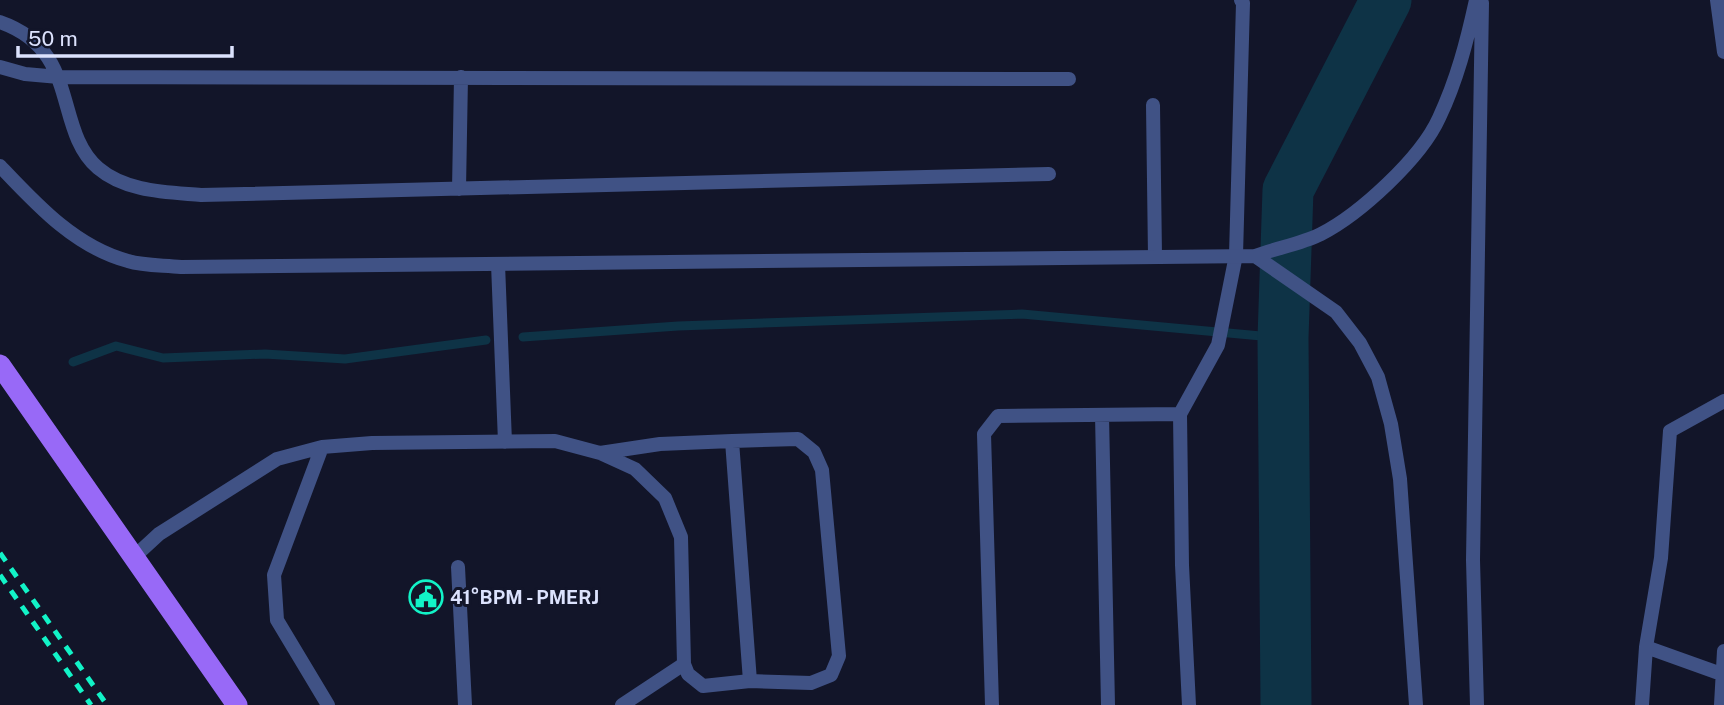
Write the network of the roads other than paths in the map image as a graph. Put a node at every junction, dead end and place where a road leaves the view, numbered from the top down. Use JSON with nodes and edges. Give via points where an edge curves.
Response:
{"nodes":[{"id":1,"x":1476,"y":0,"type":"edge"},
{"id":2,"x":1482,"y":0,"type":"edge"},
{"id":3,"x":1717,"y":0,"type":"edge"},
{"id":4,"x":1242,"y":1,"type":"edge"},
{"id":5,"x":0,"y":22,"type":"edge"},
{"id":6,"x":1724,"y":52,"type":"edge"},
{"id":7,"x":0,"y":67,"type":"edge"},
{"id":8,"x":59,"y":77,"type":"junction"},
{"id":9,"x":461,"y":77,"type":"junction"},
{"id":10,"x":1069,"y":79,"type":"dead end"},
{"id":11,"x":1153,"y":105,"type":"dead end"},
{"id":12,"x":0,"y":166,"type":"edge"},
{"id":13,"x":1049,"y":174,"type":"dead end"},
{"id":14,"x":459,"y":189,"type":"junction"},
{"id":15,"x":1236,"y":255,"type":"junction"},
{"id":16,"x":1155,"y":256,"type":"junction"},
{"id":17,"x":1255,"y":256,"type":"junction"},
{"id":18,"x":498,"y":264,"type":"junction"},
{"id":19,"x":0,"y":366,"type":"edge"},
{"id":20,"x":1724,"y":401,"type":"edge"},
{"id":21,"x":1180,"y":414,"type":"junction"},
{"id":22,"x":1102,"y":415,"type":"junction"},
{"id":23,"x":732,"y":441,"type":"junction"},
{"id":24,"x":505,"y":442,"type":"junction"},
{"id":25,"x":322,"y":447,"type":"junction"},
{"id":26,"x":600,"y":453,"type":"junction"},
{"id":27,"x":134,"y":557,"type":"junction"},
{"id":28,"x":458,"y":567,"type":"dead end"},
{"id":29,"x":1646,"y":647,"type":"junction"},
{"id":30,"x":1724,"y":651,"type":"edge"},
{"id":31,"x":684,"y":664,"type":"junction"},
{"id":32,"x":1723,"y":675,"type":"edge"},
{"id":33,"x":750,"y":681,"type":"junction"},
{"id":34,"x":237,"y":705,"type":"edge"},
{"id":35,"x":328,"y":705,"type":"edge"},
{"id":36,"x":465,"y":705,"type":"edge"},
{"id":37,"x":622,"y":705,"type":"edge"},
{"id":38,"x":992,"y":705,"type":"edge"},
{"id":39,"x":1108,"y":705,"type":"edge"},
{"id":40,"x":1189,"y":705,"type":"edge"},
{"id":41,"x":1416,"y":705,"type":"edge"},
{"id":42,"x":1477,"y":705,"type":"edge"},
{"id":43,"x":1642,"y":705,"type":"edge"},
{"id":44,"x":1721,"y":705,"type":"edge"}],
"edges":[{"from":1,"to":17,"type":"street","via":[[1463,59],[1438,121],[1402,170],[1361,208],[1320,234]]},
{"from":2,"to":42,"type":"street","via":[[1474,560]]},
{"from":3,"to":6,"type":"street"},
{"from":4,"to":15,"type":"street"},
{"from":5,"to":8,"type":"street","via":[[38,46]]},
{"from":7,"to":8,"type":"street"},
{"from":8,"to":9,"type":"street"},
{"from":8,"to":14,"type":"street","via":[[82,148],[98,168],[134,186],[201,195]]},
{"from":9,"to":10,"type":"street"},
{"from":9,"to":14,"type":"street"},
{"from":11,"to":16,"type":"street"},
{"from":12,"to":18,"type":"street","via":[[80,240],[128,261],[181,267]]},
{"from":13,"to":14,"type":"street"},
{"from":15,"to":16,"type":"street"},
{"from":15,"to":17,"type":"street"},
{"from":15,"to":21,"type":"street","via":[[1218,345]]},
{"from":16,"to":18,"type":"street"},
{"from":17,"to":41,"type":"street","via":[[1336,312],[1360,342],[1378,377],[1400,479]]},
{"from":18,"to":24,"type":"street"},
{"from":19,"to":27,"type":"main road"},
{"from":20,"to":29,"type":"street","via":[[1670,431],[1661,558]]},
{"from":21,"to":22,"type":"street"},
{"from":21,"to":40,"type":"street"},
{"from":22,"to":38,"type":"street","via":[[998,416],[984,433]]},
{"from":22,"to":39,"type":"street"},
{"from":23,"to":26,"type":"street","via":[[660,444]]},
{"from":23,"to":33,"type":"street"},
{"from":23,"to":33,"type":"street","via":[[798,439],[814,452],[822,470],[839,656],[831,675],[811,683]]},
{"from":24,"to":25,"type":"street"},
{"from":24,"to":26,"type":"street","via":[[555,441]]},
{"from":25,"to":27,"type":"street","via":[[277,459],[159,534]]},
{"from":25,"to":35,"type":"street","via":[[274,575],[277,620]]},
{"from":26,"to":31,"type":"street","via":[[635,469],[665,498],[681,537]]},
{"from":27,"to":34,"type":"main road"},
{"from":28,"to":36,"type":"street"},
{"from":29,"to":32,"type":"street"},
{"from":29,"to":43,"type":"street"},
{"from":30,"to":32,"type":"street"},
{"from":31,"to":33,"type":"street","via":[[688,674],[703,686]]},
{"from":31,"to":37,"type":"street"},
{"from":32,"to":44,"type":"street"}]}
